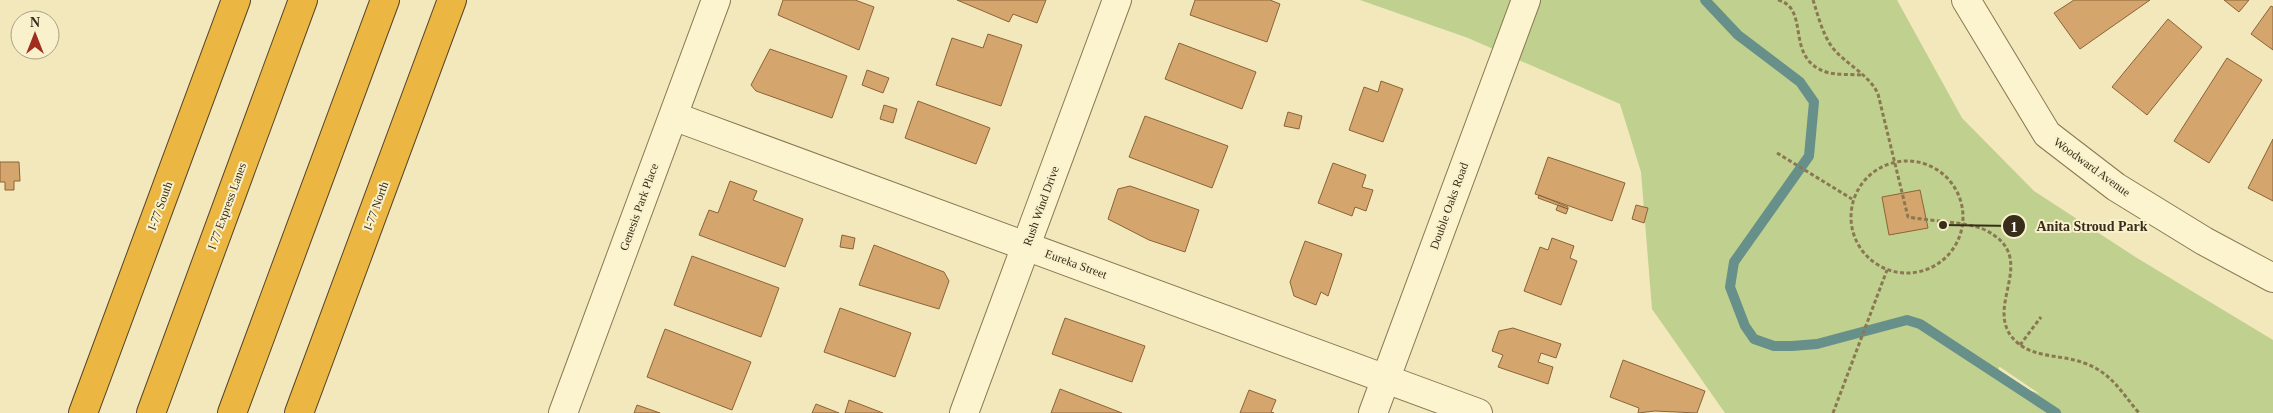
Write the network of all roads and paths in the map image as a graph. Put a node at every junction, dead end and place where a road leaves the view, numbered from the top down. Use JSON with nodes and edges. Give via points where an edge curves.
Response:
{"nodes":[{"id":1,"x":236,"y":0,"type":"edge"},
{"id":2,"x":303,"y":0,"type":"edge"},
{"id":3,"x":384,"y":0,"type":"edge"},
{"id":4,"x":452,"y":0,"type":"edge"},
{"id":5,"x":716,"y":0,"type":"edge"},
{"id":6,"x":1117,"y":0,"type":"edge"},
{"id":7,"x":1526,"y":0,"type":"edge"},
{"id":8,"x":1778,"y":0,"type":"edge"},
{"id":9,"x":1813,"y":0,"type":"edge"},
{"id":10,"x":1966,"y":0,"type":"edge"},
{"id":11,"x":1862,"y":75,"type":"junction"},
{"id":12,"x":673,"y":116,"type":"junction"},
{"id":13,"x":1777,"y":153,"type":"dead end"},
{"id":14,"x":1894,"y":162,"type":"junction"},
{"id":15,"x":1852,"y":199,"type":"junction"},
{"id":16,"x":1963,"y":225,"type":"junction"},
{"id":17,"x":1026,"y":246,"type":"junction"},
{"id":18,"x":1887,"y":270,"type":"junction"},
{"id":19,"x":2273,"y":278,"type":"edge"},
{"id":20,"x":2041,"y":317,"type":"dead end"},
{"id":21,"x":2020,"y":345,"type":"junction"},
{"id":22,"x":1385,"y":379,"type":"junction"},
{"id":23,"x":83,"y":413,"type":"edge"},
{"id":24,"x":151,"y":413,"type":"edge"},
{"id":25,"x":232,"y":413,"type":"edge"},
{"id":26,"x":299,"y":413,"type":"edge"},
{"id":27,"x":563,"y":413,"type":"edge"},
{"id":28,"x":964,"y":413,"type":"edge"},
{"id":29,"x":1372,"y":413,"type":"edge"},
{"id":30,"x":1478,"y":413,"type":"edge"},
{"id":31,"x":1833,"y":413,"type":"edge"},
{"id":32,"x":2139,"y":413,"type":"edge"}],
"edges":[{"from":1,"to":23,"type":"highway","name":"I-77 South"},
{"from":2,"to":24,"type":"highway","name":"I 77 Express Lanes"},
{"from":3,"to":25,"type":"highway"},
{"from":4,"to":26,"type":"highway","name":"I-77 North"},
{"from":5,"to":12,"type":"street","name":"Genesis Park Place"},
{"from":6,"to":17,"type":"street","name":"Rush Wind Drive"},
{"from":7,"to":22,"type":"street","name":"Double Oaks Road"},
{"from":8,"to":11,"type":"path","via":[[1792,11],[1800,50],[1808,62],[1820,70]]},
{"from":9,"to":11,"type":"path","via":[[1832,46]]},
{"from":10,"to":19,"type":"street","name":"Woodward Avenue","via":[[2047,134],[2116,187],[2204,241]]},
{"from":11,"to":14,"type":"path","via":[[1874,84],[1878,94]]},
{"from":12,"to":17,"type":"street","name":"Eureka Street"},
{"from":12,"to":27,"type":"street","name":"Genesis Park Place"},
{"from":13,"to":15,"type":"path"},
{"from":14,"to":15,"type":"path","via":[[1877,169],[1861,184]]},
{"from":14,"to":16,"type":"path","via":[[1918,161],[1937,168],[1950,178],[1960,193]]},
{"from":14,"to":16,"type":"path","via":[[1908,217]]},
{"from":15,"to":18,"type":"path","via":[[1851,224],[1858,248],[1874,264]]},
{"from":16,"to":18,"type":"path","via":[[1958,242],[1946,257],[1928,269],[1906,273]]},
{"from":16,"to":21,"type":"path","via":[[1981,228],[2006,246],[2012,269],[2005,298],[2005,325]]},
{"from":17,"to":22,"type":"street","name":"Eureka Street"},
{"from":17,"to":28,"type":"street","name":"Rush Wind Drive"},
{"from":18,"to":31,"type":"path"},
{"from":20,"to":21,"type":"path"},
{"from":21,"to":32,"type":"path","via":[[2085,363],[2110,377]]},
{"from":22,"to":29,"type":"street","name":"Double Oaks Road"},
{"from":22,"to":30,"type":"street","name":"Eureka Street"}]}
